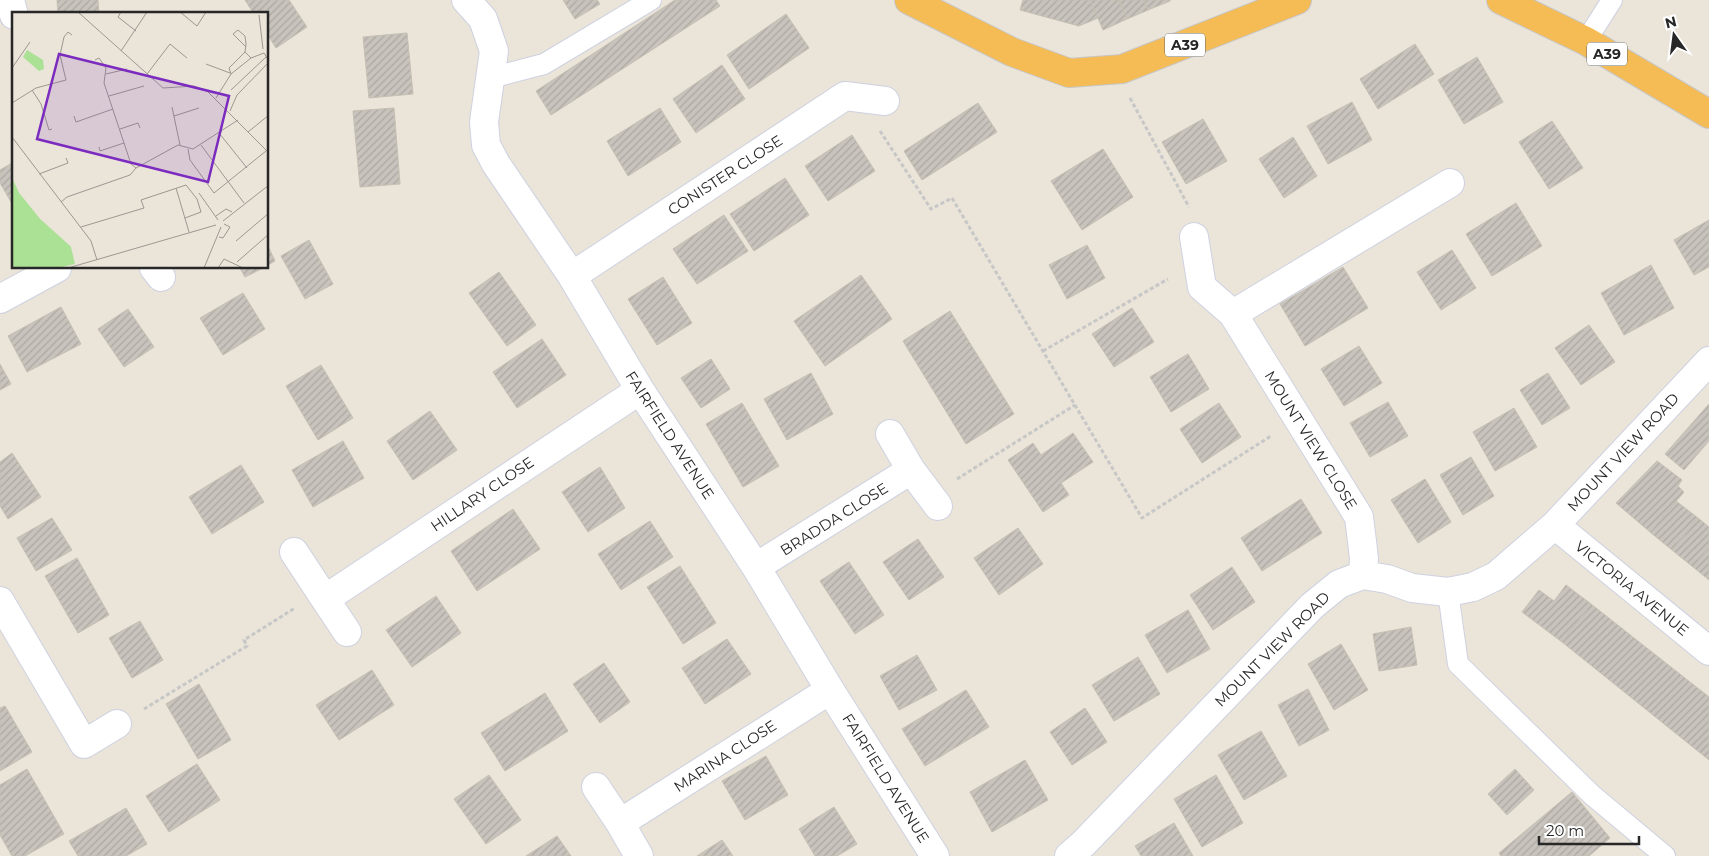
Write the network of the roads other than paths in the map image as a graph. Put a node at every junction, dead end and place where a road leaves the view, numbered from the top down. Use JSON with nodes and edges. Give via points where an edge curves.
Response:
{"nodes":[{"id":1,"x":466,"y":0,"type":"edge"},
{"id":2,"x":651,"y":0,"type":"edge"},
{"id":3,"x":909,"y":0,"type":"edge"},
{"id":4,"x":1297,"y":0,"type":"edge"},
{"id":5,"x":1501,"y":0,"type":"edge"},
{"id":6,"x":1612,"y":0,"type":"edge"},
{"id":7,"x":1586,"y":42,"type":"junction"},
{"id":8,"x":490,"y":78,"type":"junction"},
{"id":9,"x":879,"y":100,"type":"road end"},
{"id":10,"x":1709,"y":114,"type":"edge"},
{"id":11,"x":1450,"y":182,"type":"dead end"},
{"id":12,"x":1196,"y":250,"type":"road end"},
{"id":13,"x":55,"y":269,"type":"edge"},
{"id":14,"x":572,"y":276,"type":"junction"},
{"id":15,"x":0,"y":300,"type":"edge"},
{"id":16,"x":1233,"y":314,"type":"junction"},
{"id":17,"x":1708,"y":365,"type":"edge"},
{"id":18,"x":640,"y":390,"type":"junction"},
{"id":19,"x":890,"y":434,"type":"dead end"},
{"id":20,"x":911,"y":470,"type":"junction"},
{"id":21,"x":935,"y":501,"type":"road end"},
{"id":22,"x":1555,"y":525,"type":"junction"},
{"id":23,"x":294,"y":552,"type":"dead end"},
{"id":24,"x":756,"y":567,"type":"junction"},
{"id":25,"x":1363,"y":575,"type":"junction"},
{"id":26,"x":1448,"y":592,"type":"junction"},
{"id":27,"x":325,"y":599,"type":"junction"},
{"id":28,"x":0,"y":601,"type":"edge"},
{"id":29,"x":347,"y":632,"type":"dead end"},
{"id":30,"x":1709,"y":651,"type":"edge"},
{"id":31,"x":830,"y":690,"type":"junction"},
{"id":32,"x":117,"y":724,"type":"road end"},
{"id":33,"x":596,"y":787,"type":"dead end"},
{"id":34,"x":620,"y":823,"type":"junction"},
{"id":35,"x":639,"y":856,"type":"edge"},
{"id":36,"x":935,"y":856,"type":"edge"},
{"id":37,"x":1069,"y":856,"type":"edge"},
{"id":38,"x":1664,"y":856,"type":"edge"}],
"edges":[{"from":1,"to":8,"type":"street","name":"FAIRFIELD AVENUE","via":[[484,19],[494,51]]},
{"from":2,"to":8,"type":"lane","via":[[544,64]]},
{"from":3,"to":4,"type":"highway","number":"A39","via":[[1012,52],[1069,73],[1122,69]]},
{"from":5,"to":7,"type":"highway","number":"A39"},
{"from":6,"to":7,"type":"lane"},
{"from":7,"to":10,"type":"highway","number":"A39"},
{"from":8,"to":14,"type":"street","name":"FAIRFIELD AVENUE","via":[[484,122],[486,145]]},
{"from":9,"to":14,"type":"street","name":"CONISTER CLOSE","via":[[845,96]]},
{"from":11,"to":16,"type":"street"},
{"from":12,"to":16,"type":"street","name":"MOUNT VIEW CLOSE","via":[[1202,287]]},
{"from":13,"to":15,"type":"street"},
{"from":14,"to":18,"type":"street","name":"FAIRFIELD AVENUE"},
{"from":16,"to":25,"type":"street","name":"MOUNT VIEW CLOSE","via":[[1358,517]]},
{"from":17,"to":22,"type":"street","name":"MOUNT VIEW ROAD"},
{"from":18,"to":24,"type":"street","name":"FAIRFIELD AVENUE"},
{"from":18,"to":27,"type":"street","name":"HILLARY CLOSE"},
{"from":19,"to":20,"type":"street"},
{"from":20,"to":21,"type":"street"},
{"from":20,"to":24,"type":"street","name":"BRADDA CLOSE"},
{"from":22,"to":26,"type":"street","name":"MOUNT VIEW ROAD","via":[[1496,576],[1473,587]]},
{"from":22,"to":30,"type":"street","name":"VICTORIA AVENUE"},
{"from":23,"to":27,"type":"street"},
{"from":24,"to":31,"type":"street","name":"FAIRFIELD AVENUE"},
{"from":25,"to":26,"type":"street","name":"MOUNT VIEW ROAD","via":[[1412,588]]},
{"from":25,"to":37,"type":"street","name":"MOUNT VIEW ROAD","via":[[1339,584],[1312,606]]},
{"from":26,"to":38,"type":"lane","via":[[1458,664],[1592,795]]},
{"from":27,"to":29,"type":"street"},
{"from":28,"to":32,"type":"street","via":[[84,744]]},
{"from":31,"to":34,"type":"street","name":"MARINA CLOSE"},
{"from":31,"to":36,"type":"street","name":"FAIRFIELD AVENUE"},
{"from":33,"to":34,"type":"street"},
{"from":34,"to":35,"type":"street"}]}
